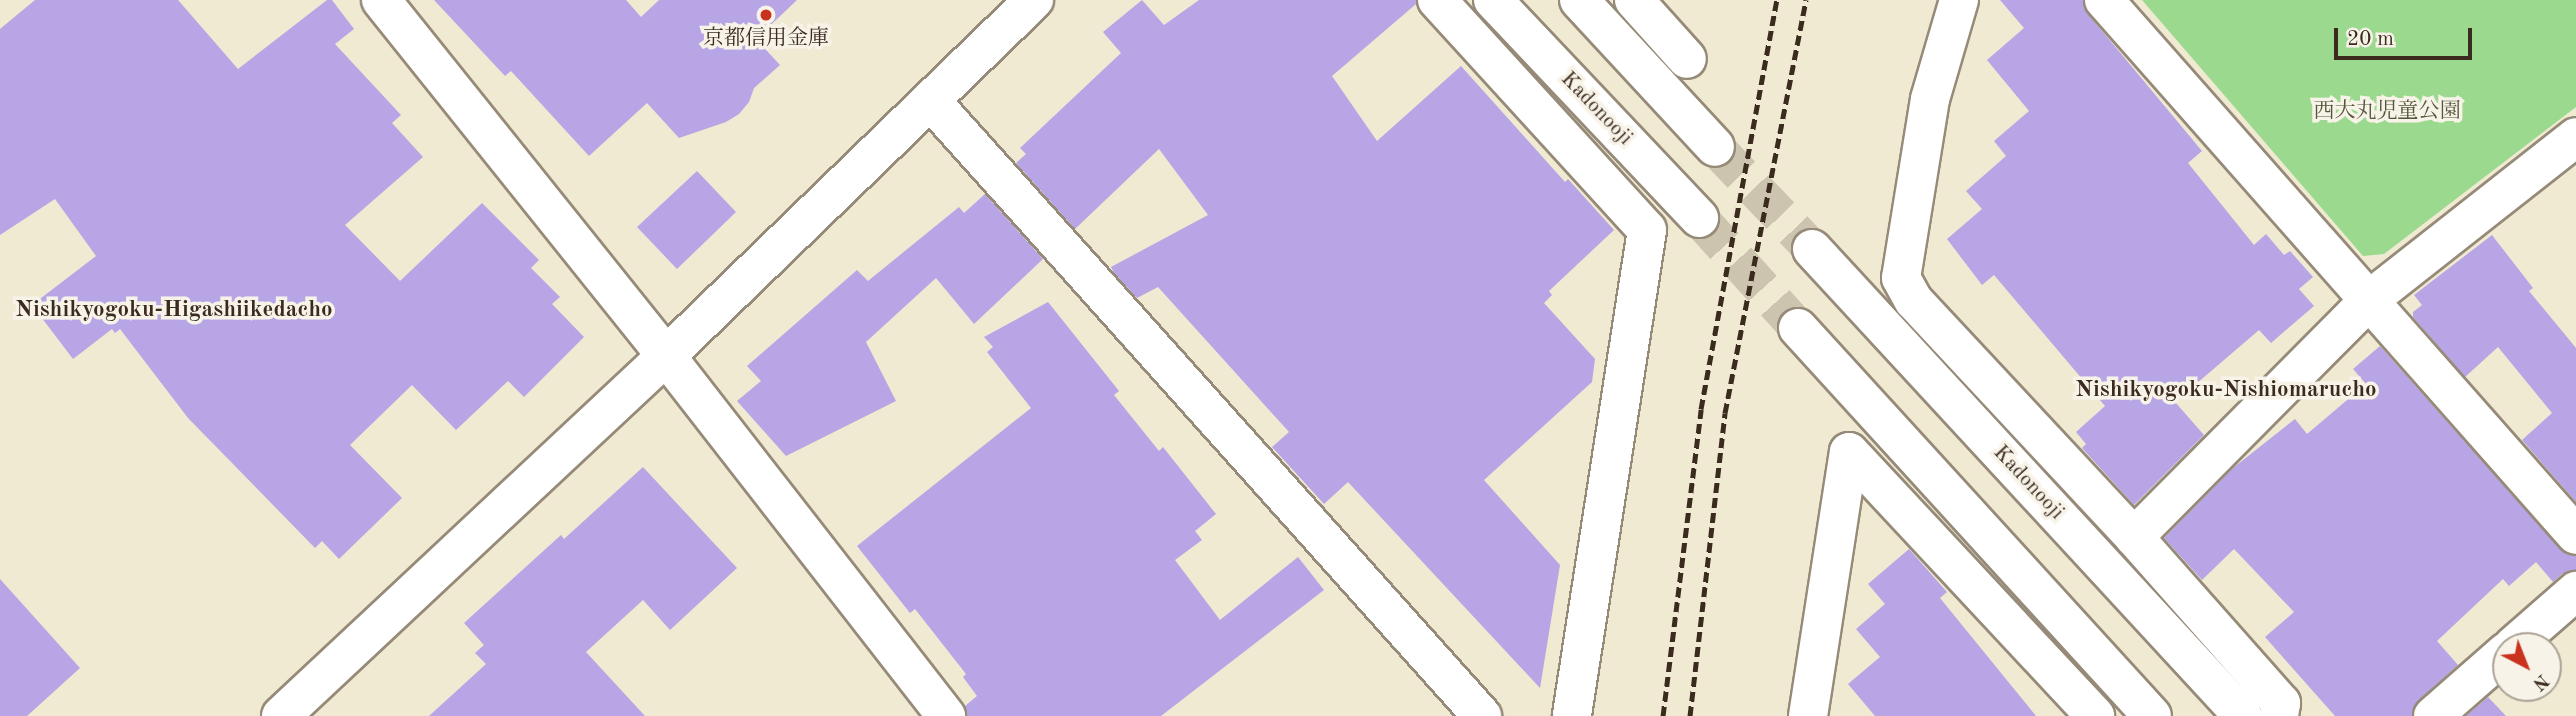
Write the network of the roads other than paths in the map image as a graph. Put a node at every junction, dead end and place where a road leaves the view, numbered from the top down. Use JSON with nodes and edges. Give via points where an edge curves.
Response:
{"nodes":[{"id":1,"x":381,"y":0,"type":"edge"},
{"id":2,"x":1034,"y":0,"type":"edge"},
{"id":3,"x":1437,"y":0,"type":"edge"},
{"id":4,"x":1493,"y":0,"type":"edge"},
{"id":5,"x":1578,"y":0,"type":"edge"},
{"id":6,"x":1634,"y":0,"type":"edge"},
{"id":7,"x":1959,"y":0,"type":"edge"},
{"id":8,"x":2104,"y":0,"type":"edge"},
{"id":9,"x":1688,"y":59,"type":"dead end"},
{"id":10,"x":931,"y":100,"type":"junction"},
{"id":11,"x":2576,"y":137,"type":"edge"},
{"id":12,"x":1715,"y":147,"type":"tunnel mouth"},
{"id":13,"x":1699,"y":218,"type":"tunnel mouth"},
{"id":14,"x":1812,"y":249,"type":"tunnel mouth"},
{"id":15,"x":2369,"y":300,"type":"junction"},
{"id":16,"x":1798,"y":328,"type":"tunnel mouth"},
{"id":17,"x":666,"y":356,"type":"junction"},
{"id":18,"x":2576,"y":535,"type":"edge"},
{"id":19,"x":2134,"y":537,"type":"junction"},
{"id":20,"x":2576,"y":591,"type":"edge"},
{"id":21,"x":2529,"y":632,"type":"edge"},
{"id":22,"x":2492,"y":664,"type":"edge"},
{"id":23,"x":281,"y":716,"type":"edge"},
{"id":24,"x":946,"y":716,"type":"edge"},
{"id":25,"x":1482,"y":716,"type":"edge"},
{"id":26,"x":1572,"y":716,"type":"edge"},
{"id":27,"x":1808,"y":716,"type":"edge"},
{"id":28,"x":2095,"y":716,"type":"edge"},
{"id":29,"x":2152,"y":716,"type":"edge"},
{"id":30,"x":2243,"y":716,"type":"edge"},
{"id":31,"x":2279,"y":716,"type":"edge"},
{"id":32,"x":2433,"y":716,"type":"edge"}],
"edges":[{"from":1,"to":17,"type":"street"},
{"from":2,"to":10,"type":"street"},
{"from":3,"to":26,"type":"street","via":[[1647,230]]},
{"from":4,"to":13,"type":"street","name":"Kadonooji"},
{"from":5,"to":12,"type":"street"},
{"from":6,"to":9,"type":"street"},
{"from":7,"to":19,"type":"street","via":[[1930,99],[1900,278],[1914,301]]},
{"from":8,"to":15,"type":"street"},
{"from":10,"to":17,"type":"street"},
{"from":10,"to":25,"type":"street"},
{"from":11,"to":15,"type":"street"},
{"from":14,"to":30,"type":"street","name":"Kadonooji"},
{"from":15,"to":18,"type":"street"},
{"from":15,"to":19,"type":"street"},
{"from":16,"to":29,"type":"street"},
{"from":17,"to":23,"type":"street"},
{"from":17,"to":24,"type":"street"},
{"from":19,"to":31,"type":"street","via":[[2281,703]]},
{"from":20,"to":21,"type":"street"},
{"from":22,"to":32,"type":"street"},
{"from":27,"to":28,"type":"street","via":[[1849,452]]}]}
